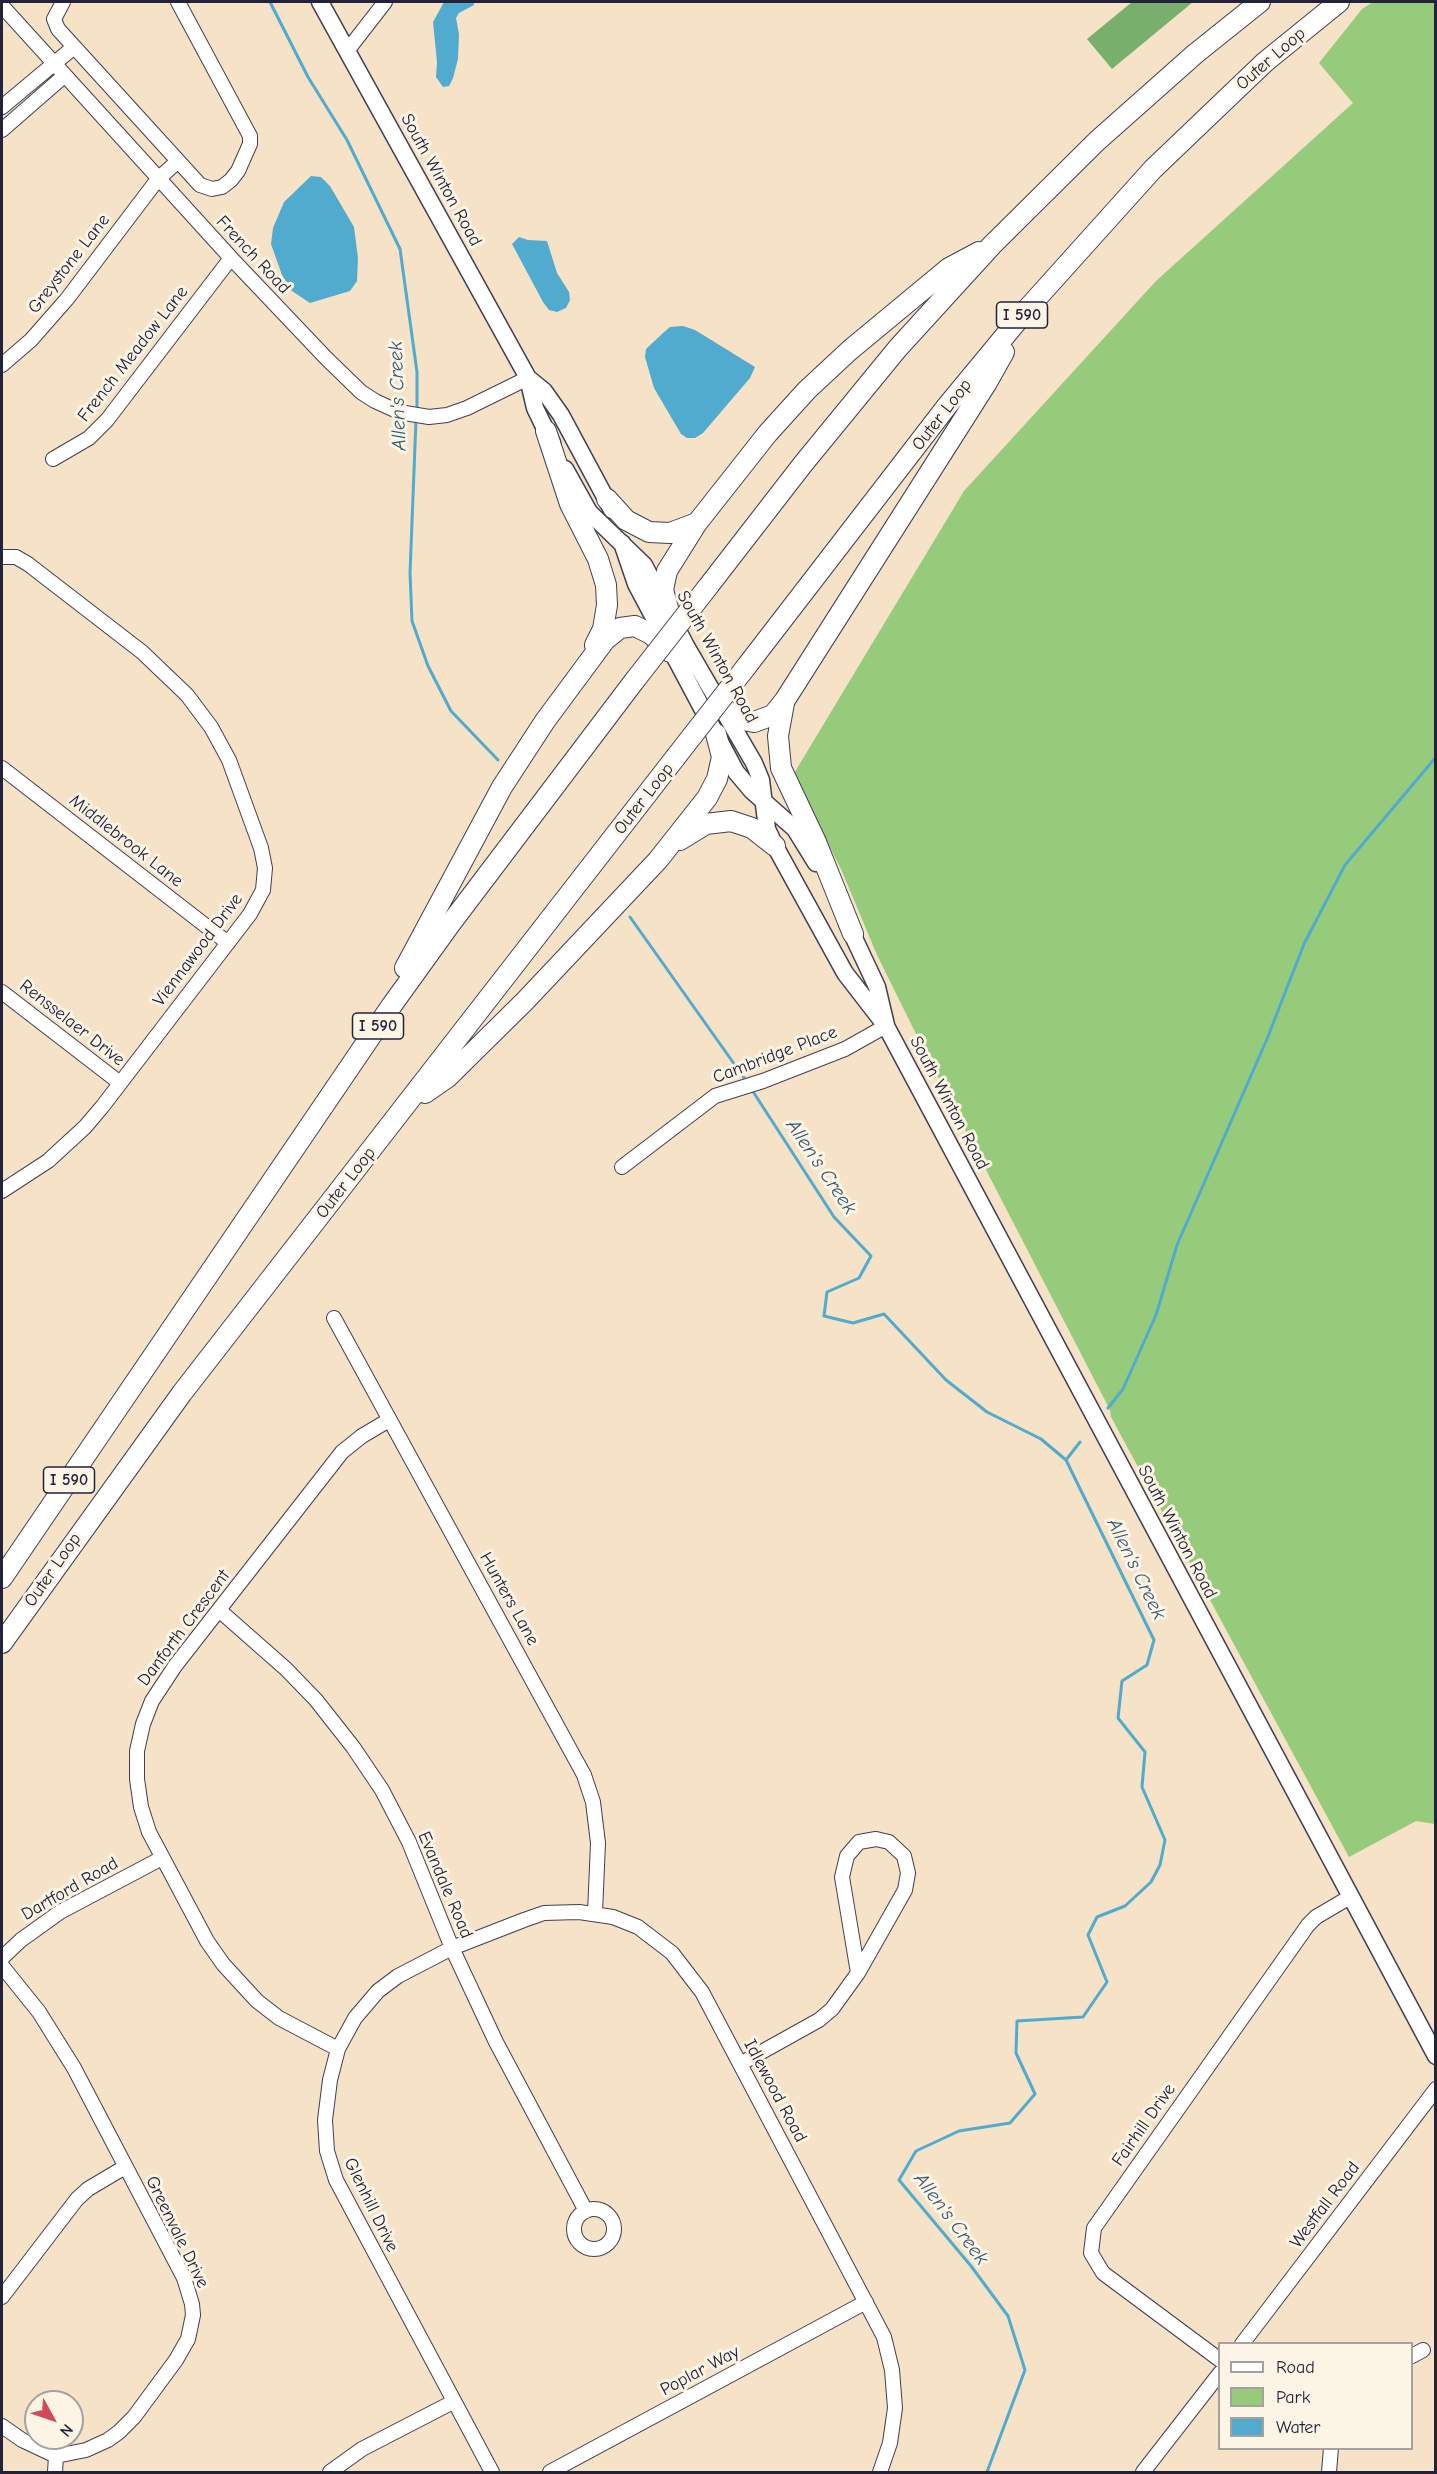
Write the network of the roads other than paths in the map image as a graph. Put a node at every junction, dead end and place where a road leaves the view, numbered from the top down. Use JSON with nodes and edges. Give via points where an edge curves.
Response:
{"nodes":[{"id":1,"x":63,"y":2,"type":"edge"},
{"id":2,"x":178,"y":2,"type":"edge"},
{"id":3,"x":320,"y":2,"type":"edge"},
{"id":4,"x":385,"y":2,"type":"edge"},
{"id":5,"x":1260,"y":2,"type":"edge"},
{"id":6,"x":1339,"y":2,"type":"edge"},
{"id":7,"x":2,"y":6,"type":"edge"},
{"id":8,"x":74,"y":47,"type":"junction"},
{"id":9,"x":347,"y":51,"type":"junction"},
{"id":10,"x":53,"y":64,"type":"junction"},
{"id":11,"x":64,"y":76,"type":"junction"},
{"id":12,"x":2,"y":107,"type":"edge"},
{"id":13,"x":2,"y":130,"type":"edge"},
{"id":14,"x":178,"y":161,"type":"junction"},
{"id":15,"x":158,"y":179,"type":"junction"},
{"id":16,"x":992,"y":245,"type":"junction"},
{"id":17,"x":231,"y":258,"type":"junction"},
{"id":18,"x":1028,"y":308,"type":"junction"},
{"id":19,"x":2,"y":365,"type":"edge"},
{"id":20,"x":528,"y":378,"type":"junction"},
{"id":21,"x":546,"y":431,"type":"junction"},
{"id":22,"x":53,"y":459,"type":"dead end"},
{"id":23,"x":607,"y":499,"type":"junction"},
{"id":24,"x":697,"y":523,"type":"junction"},
{"id":25,"x":621,"y":541,"type":"junction"},
{"id":26,"x":4,"y":556,"type":"edge"},
{"id":27,"x":669,"y":612,"type":"junction"},
{"id":28,"x":670,"y":652,"type":"junction"},
{"id":29,"x":582,"y":672,"type":"junction"},
{"id":30,"x":785,"y":700,"type":"junction"},
{"id":31,"x":721,"y":706,"type":"junction"},
{"id":32,"x":716,"y":734,"type":"junction"},
{"id":33,"x":2,"y":768,"type":"edge"},
{"id":34,"x":763,"y":801,"type":"junction"},
{"id":35,"x":775,"y":846,"type":"junction"},
{"id":36,"x":658,"y":860,"type":"junction"},
{"id":37,"x":853,"y":934,"type":"junction"},
{"id":38,"x":228,"y":943,"type":"junction"},
{"id":39,"x":2,"y":992,"type":"edge"},
{"id":40,"x":392,"y":1005,"type":"junction"},
{"id":41,"x":886,"y":1026,"type":"junction"},
{"id":42,"x":120,"y":1083,"type":"junction"},
{"id":43,"x":407,"y":1106,"type":"junction"},
{"id":44,"x":622,"y":1167,"type":"dead end"},
{"id":45,"x":2,"y":1191,"type":"edge"},
{"id":46,"x":334,"y":1318,"type":"dead end"},
{"id":47,"x":389,"y":1420,"type":"junction"},
{"id":48,"x":2,"y":1578,"type":"edge"},
{"id":49,"x":219,"y":1610,"type":"junction"},
{"id":50,"x":2,"y":1643,"type":"edge"},
{"id":51,"x":162,"y":1858,"type":"junction"},
{"id":52,"x":1350,"y":1897,"type":"junction"},
{"id":53,"x":595,"y":1913,"type":"junction"},
{"id":54,"x":452,"y":1948,"type":"junction"},
{"id":55,"x":2,"y":1958,"type":"edge"},
{"id":56,"x":2,"y":1966,"type":"edge"},
{"id":57,"x":858,"y":1973,"type":"junction"},
{"id":58,"x":338,"y":2049,"type":"junction"},
{"id":59,"x":1436,"y":2056,"type":"edge"},
{"id":60,"x":740,"y":2064,"type":"junction"},
{"id":61,"x":1436,"y":2089,"type":"edge"},
{"id":62,"x":125,"y":2167,"type":"junction"},
{"id":63,"x":585,"y":2211,"type":"dead end"},
{"id":64,"x":2,"y":2297,"type":"edge"},
{"id":65,"x":867,"y":2302,"type":"junction"},
{"id":66,"x":1243,"y":2342,"type":"edge"},
{"id":67,"x":1218,"y":2359,"type":"edge"},
{"id":68,"x":1218,"y":2376,"type":"edge"},
{"id":69,"x":453,"y":2402,"type":"junction"},
{"id":70,"x":2,"y":2426,"type":"edge"},
{"id":71,"x":1331,"y":2450,"type":"edge"},
{"id":72,"x":57,"y":2456,"type":"junction"},
{"id":73,"x":55,"y":2472,"type":"edge"},
{"id":74,"x":330,"y":2472,"type":"edge"},
{"id":75,"x":492,"y":2472,"type":"edge"},
{"id":76,"x":550,"y":2472,"type":"edge"},
{"id":77,"x":880,"y":2472,"type":"edge"},
{"id":78,"x":1143,"y":2472,"type":"edge"},
{"id":79,"x":1329,"y":2472,"type":"edge"}],
"edges":[{"from":1,"to":8,"type":"street","via":[[54,19]]},
{"from":2,"to":14,"type":"street","via":[[250,136],[250,144],[238,171],[222,187],[212,189],[200,184]]},
{"from":3,"to":9,"type":"main road","name":"South Winton Road"},
{"from":4,"to":9,"type":"street"},
{"from":5,"to":16,"type":"highway","name":"Outer Loop","number":"I 590","via":[[1097,141]]},
{"from":6,"to":18,"type":"highway","name":"Outer Loop","number":"I 590","via":[[1265,62],[1153,169]]},
{"from":7,"to":10,"type":"street","name":"French Road"},
{"from":8,"to":10,"type":"street"},
{"from":8,"to":14,"type":"street"},
{"from":9,"to":20,"type":"main road","name":"South Winton Road"},
{"from":10,"to":11,"type":"street","name":"French Road"},
{"from":10,"to":12,"type":"street"},
{"from":11,"to":13,"type":"street"},
{"from":11,"to":15,"type":"street","name":"French Road"},
{"from":14,"to":15,"type":"street","name":"Greystone Lane"},
{"from":15,"to":17,"type":"street","name":"French Road"},
{"from":15,"to":19,"type":"street","name":"Greystone Lane","via":[[67,299]]},
{"from":16,"to":24,"type":"highway","via":[[949,268],[828,370],[768,433]]},
{"from":16,"to":40,"type":"highway","name":"Outer Loop","number":"I 590","bridge":true,"via":[[898,348],[803,464],[635,680]]},
{"from":17,"to":20,"type":"street","name":"French Road","via":[[326,358],[375,401],[412,415],[438,416],[467,408]]},
{"from":17,"to":22,"type":"street","name":"French Meadow Lane","via":[[98,430]]},
{"from":18,"to":30,"type":"highway","via":[[986,384]]},
{"from":18,"to":43,"type":"highway","name":"Outer Loop","number":"I 590","bridge":true,"via":[[947,406]]},
{"from":20,"to":21,"type":"main road","name":"South Winton Road"},
{"from":20,"to":23,"type":"main road","name":"South Winton Road","via":[[557,409]]},
{"from":21,"to":25,"type":"main road","name":"South Winton Road","via":[[587,510]]},
{"from":21,"to":29,"type":"highway","via":[[570,504],[598,559],[606,585],[603,629]]},
{"from":23,"to":24,"type":"highway","via":[[626,520],[649,532],[670,533]]},
{"from":23,"to":25,"type":"main road","name":"South Winton Road"},
{"from":24,"to":27,"type":"highway","via":[[665,576],[663,590]]},
{"from":25,"to":27,"type":"main road","name":"South Winton Road","via":[[644,565]]},
{"from":25,"to":28,"type":"main road","name":"South Winton Road","via":[[634,580]]},
{"from":26,"to":38,"type":"street","name":"Viennawood Drive","via":[[28,564],[142,652],[187,695],[220,743],[238,782],[265,868],[260,897]]},
{"from":27,"to":31,"type":"main road","name":"South Winton Road"},
{"from":28,"to":29,"type":"highway","via":[[643,629],[628,626],[609,636]]},
{"from":28,"to":32,"type":"main road","name":"South Winton Road"},
{"from":29,"to":40,"type":"highway","via":[[491,805],[405,967]]},
{"from":30,"to":31,"type":"highway","via":[[773,715],[754,722],[737,719]]},
{"from":30,"to":37,"type":"highway","via":[[778,736],[781,768],[813,833]]},
{"from":31,"to":34,"type":"main road","name":"South Winton Road","via":[[758,771]]},
{"from":32,"to":34,"type":"main road","name":"South Winton Road","via":[[738,776]]},
{"from":32,"to":36,"type":"highway","via":[[722,757],[717,779],[707,798]]},
{"from":33,"to":38,"type":"street","name":"Middlebrook Lane"},
{"from":34,"to":35,"type":"main road","name":"South Winton Road","via":[[767,829]]},
{"from":34,"to":37,"type":"main road","name":"South Winton Road","via":[[802,837]]},
{"from":35,"to":36,"type":"highway","via":[[747,826],[716,821],[689,833]]},
{"from":35,"to":41,"type":"main road","name":"South Winton Road","via":[[845,973]]},
{"from":36,"to":43,"type":"highway","via":[[448,1077]]},
{"from":37,"to":41,"type":"main road","name":"South Winton Road","via":[[877,987]]},
{"from":38,"to":42,"type":"street","name":"Viennawood Drive"},
{"from":39,"to":42,"type":"street","name":"Rensselaer Drive"},
{"from":40,"to":48,"type":"highway","name":"Outer Loop","number":"I 590"},
{"from":41,"to":44,"type":"street","name":"Cambridge Place","via":[[844,1049],[714,1096]]},
{"from":41,"to":52,"type":"main road","name":"South Winton Road"},
{"from":42,"to":45,"type":"street","name":"Viennawood Drive","via":[[69,1143]]},
{"from":43,"to":50,"type":"highway","name":"Outer Loop","number":"I 590","via":[[158,1425]]},
{"from":46,"to":47,"type":"street","name":"Hunters Lane"},
{"from":47,"to":49,"type":"street","name":"Danforth Crescent","via":[[342,1452]]},
{"from":47,"to":53,"type":"street","name":"Hunters Lane","via":[[584,1775],[593,1802],[598,1843]]},
{"from":49,"to":51,"type":"street","name":"Danforth Crescent","via":[[163,1682],[143,1724],[136,1779],[141,1807]]},
{"from":49,"to":54,"type":"street","name":"Evandale Road","via":[[316,1700],[370,1772],[405,1834]]},
{"from":51,"to":55,"type":"street","name":"Dartford Road","via":[[60,1912]]},
{"from":51,"to":58,"type":"street","name":"Danforth Crescent","via":[[207,1941],[241,1985],[279,2018]]},
{"from":52,"to":59,"type":"main road","name":"South Winton Road"},
{"from":52,"to":67,"type":"street","name":"Fairhill Drive","via":[[1308,1925],[1094,2228],[1091,2253],[1103,2273]]},
{"from":53,"to":54,"type":"street","name":"Idlewood Road","via":[[544,1914]]},
{"from":53,"to":60,"type":"street","name":"Idlewood Road","via":[[638,1927],[672,1953],[702,1992]]},
{"from":54,"to":58,"type":"street","name":"Glenhill Drive","via":[[378,1991],[355,2018]]},
{"from":54,"to":63,"type":"street","name":"Evandale Road","via":[[495,2042]]},
{"from":56,"to":62,"type":"street","name":"Greenvale Drive","via":[[59,2042]]},
{"from":57,"to":57,"type":"street","via":[[904,1890],[908,1873],[904,1856],[889,1842],[876,1839],[859,1842],[848,1856],[842,1877]]},
{"from":57,"to":60,"type":"street","via":[[819,2020]]},
{"from":58,"to":69,"type":"street","name":"Glenhill Drive","via":[[325,2120],[332,2171]]},
{"from":60,"to":65,"type":"street","name":"Idlewood Road"},
{"from":61,"to":66,"type":"street","name":"Westfall Road"},
{"from":62,"to":64,"type":"street","via":[[77,2199]]},
{"from":62,"to":72,"type":"street","name":"Greenvale Drive","via":[[184,2278],[192,2304],[192,2325],[176,2360],[119,2432],[86,2450]]},
{"from":65,"to":76,"type":"street","name":"Poplar Way"},
{"from":65,"to":77,"type":"street","name":"Idlewood Road","via":[[884,2337],[895,2391],[894,2426]]},
{"from":68,"to":78,"type":"street"},
{"from":69,"to":74,"type":"street","via":[[362,2449]]},
{"from":69,"to":75,"type":"street","name":"Glenhill Drive"},
{"from":70,"to":72,"type":"street"},
{"from":71,"to":79,"type":"street"},
{"from":72,"to":73,"type":"street"}]}
